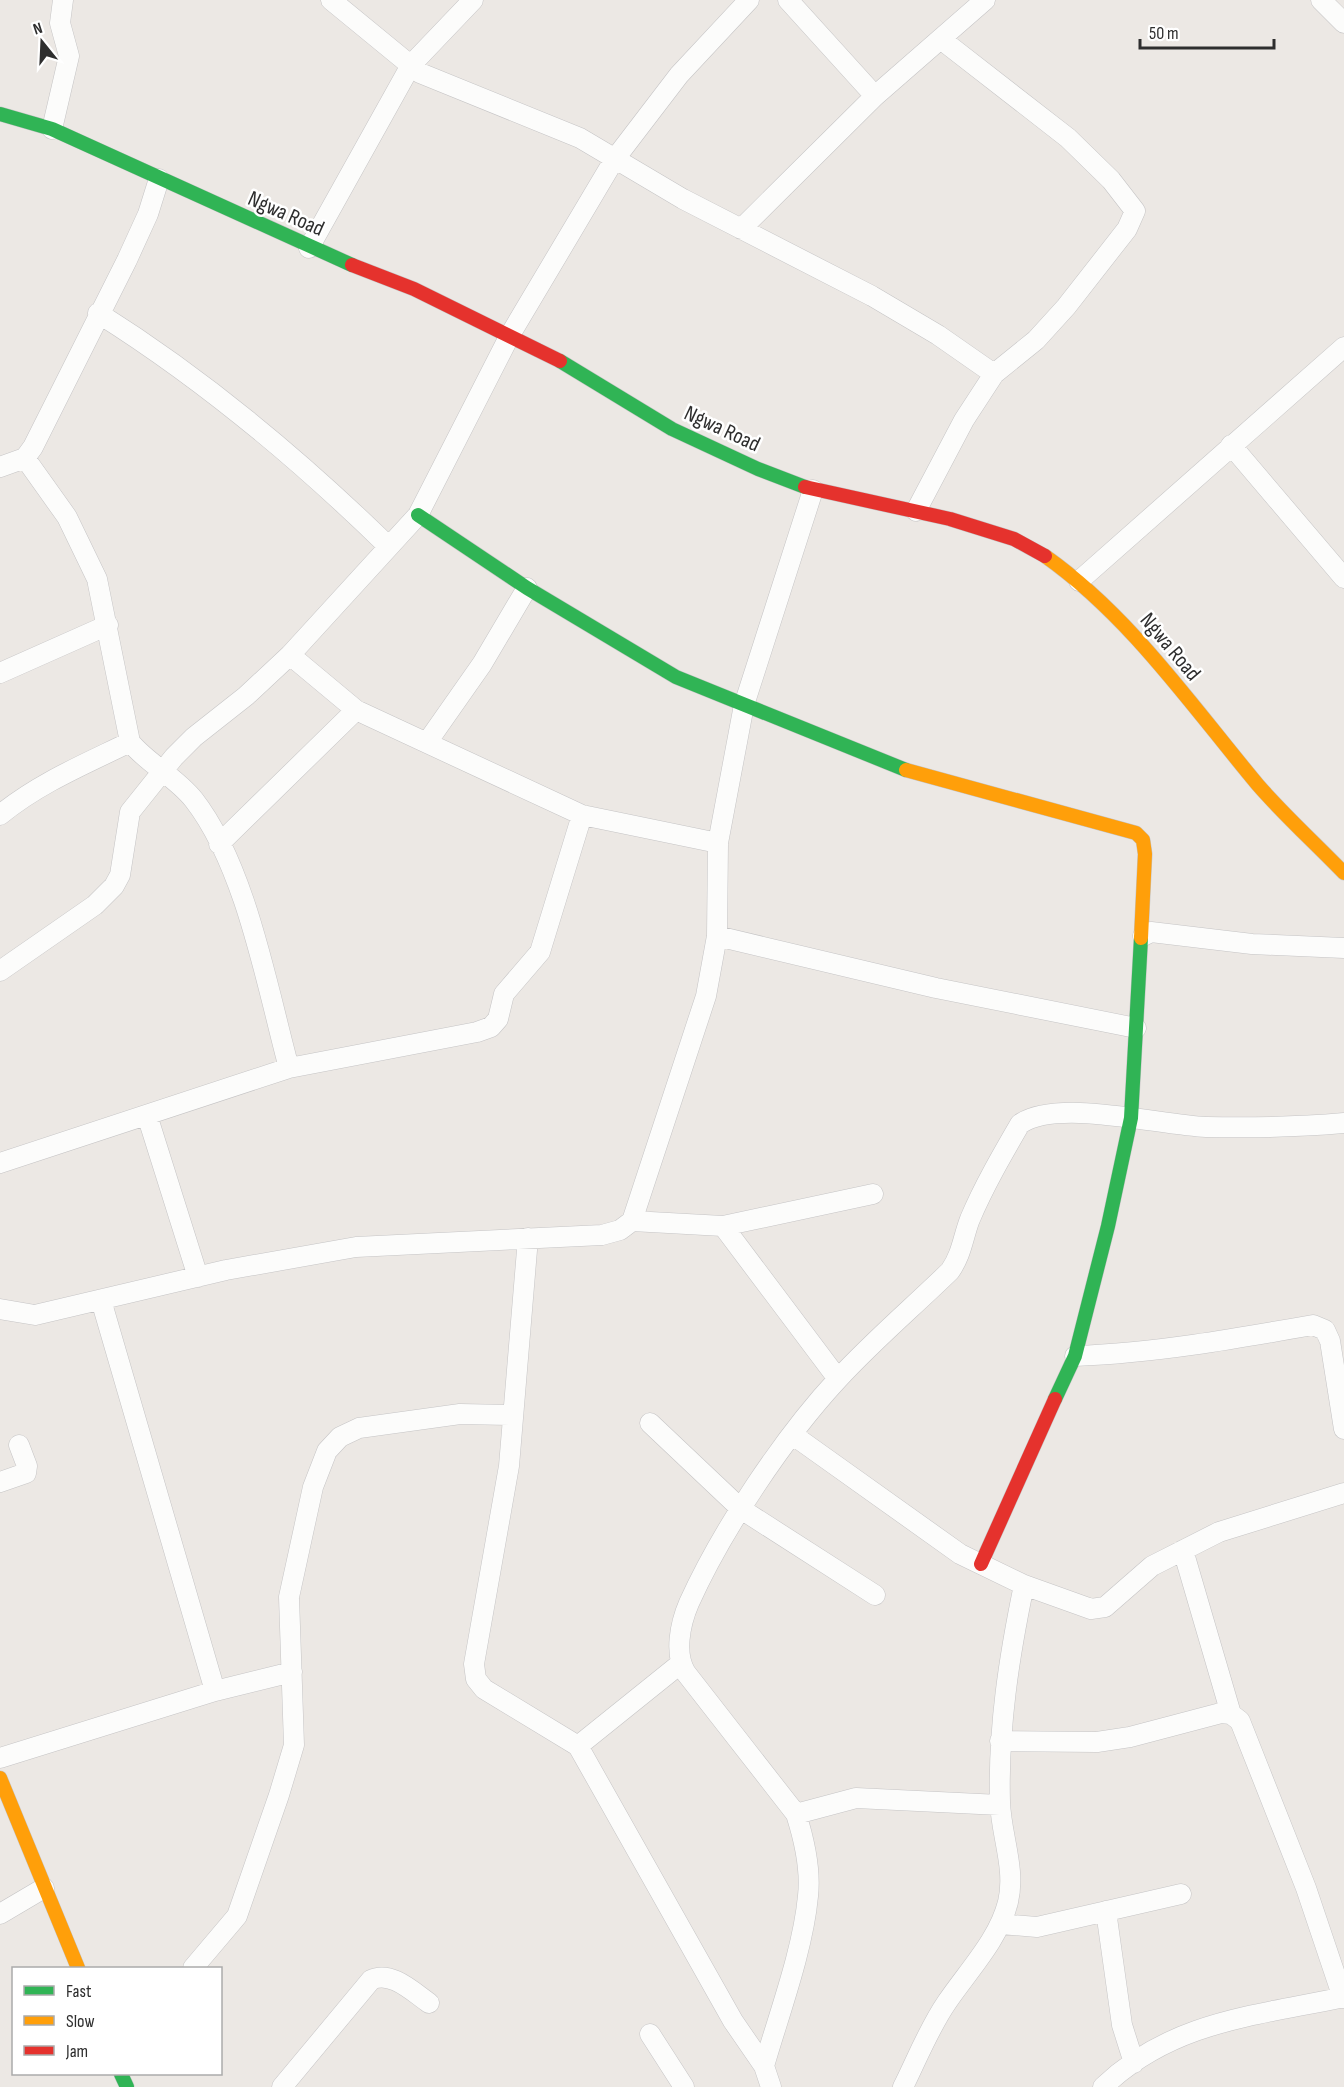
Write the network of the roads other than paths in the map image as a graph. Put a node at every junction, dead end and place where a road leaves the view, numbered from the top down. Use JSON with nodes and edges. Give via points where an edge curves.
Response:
{"nodes":[{"id":1,"x":63,"y":0,"type":"edge"},
{"id":2,"x":473,"y":0,"type":"edge"},
{"id":3,"x":749,"y":0,"type":"edge"},
{"id":4,"x":788,"y":0,"type":"edge"},
{"id":5,"x":985,"y":0,"type":"edge"},
{"id":6,"x":1322,"y":0,"type":"edge"},
{"id":7,"x":338,"y":2,"type":"edge"},
{"id":8,"x":1344,"y":23,"type":"edge"},
{"id":9,"x":942,"y":40,"type":"junction"},
{"id":10,"x":411,"y":65,"type":"junction"},
{"id":11,"x":875,"y":96,"type":"junction"},
{"id":12,"x":0,"y":114,"type":"edge"},
{"id":13,"x":52,"y":129,"type":"junction"},
{"id":14,"x":614,"y":160,"type":"junction"},
{"id":15,"x":159,"y":179,"type":"junction"},
{"id":16,"x":741,"y":229,"type":"junction"},
{"id":17,"x":309,"y":248,"type":"junction"},
{"id":18,"x":98,"y":314,"type":"junction"},
{"id":19,"x":510,"y":335,"type":"junction"},
{"id":20,"x":1344,"y":346,"type":"edge"},
{"id":21,"x":994,"y":374,"type":"junction"},
{"id":22,"x":1231,"y":444,"type":"junction"},
{"id":23,"x":25,"y":458,"type":"junction"},
{"id":24,"x":0,"y":467,"type":"edge"},
{"id":25,"x":813,"y":490,"type":"junction"},
{"id":26,"x":915,"y":511,"type":"junction"},
{"id":27,"x":418,"y":515,"type":"junction"},
{"id":28,"x":388,"y":546,"type":"junction"},
{"id":29,"x":1344,"y":578,"type":"edge"},
{"id":30,"x":1079,"y":581,"type":"junction"},
{"id":31,"x":527,"y":588,"type":"junction"},
{"id":32,"x":108,"y":625,"type":"junction"},
{"id":33,"x":290,"y":655,"type":"junction"},
{"id":34,"x":0,"y":673,"type":"edge"},
{"id":35,"x":744,"y":705,"type":"junction"},
{"id":36,"x":356,"y":710,"type":"junction"},
{"id":37,"x":428,"y":741,"type":"junction"},
{"id":38,"x":130,"y":742,"type":"junction"},
{"id":39,"x":165,"y":771,"type":"junction"},
{"id":40,"x":0,"y":815,"type":"edge"},
{"id":41,"x":582,"y":815,"type":"junction"},
{"id":42,"x":718,"y":843,"type":"junction"},
{"id":43,"x":219,"y":844,"type":"junction"},
{"id":44,"x":1344,"y":873,"type":"edge"},
{"id":45,"x":717,"y":936,"type":"junction"},
{"id":46,"x":1143,"y":936,"type":"junction"},
{"id":47,"x":1344,"y":948,"type":"edge"},
{"id":48,"x":0,"y":971,"type":"edge"},
{"id":49,"x":1136,"y":1028,"type":"junction"},
{"id":50,"x":289,"y":1068,"type":"junction"},
{"id":51,"x":147,"y":1115,"type":"junction"},
{"id":52,"x":1131,"y":1118,"type":"junction"},
{"id":53,"x":1344,"y":1123,"type":"edge"},
{"id":54,"x":0,"y":1163,"type":"edge"},
{"id":55,"x":873,"y":1194,"type":"dead end"},
{"id":56,"x":632,"y":1221,"type":"junction"},
{"id":57,"x":723,"y":1226,"type":"junction"},
{"id":58,"x":528,"y":1238,"type":"junction"},
{"id":59,"x":198,"y":1277,"type":"junction"},
{"id":60,"x":101,"y":1300,"type":"junction"},
{"id":61,"x":0,"y":1310,"type":"edge"},
{"id":62,"x":1075,"y":1356,"type":"junction"},
{"id":63,"x":838,"y":1379,"type":"junction"},
{"id":64,"x":512,"y":1415,"type":"junction"},
{"id":65,"x":650,"y":1423,"type":"dead end"},
{"id":66,"x":1344,"y":1429,"type":"edge"},
{"id":67,"x":793,"y":1435,"type":"junction"},
{"id":68,"x":19,"y":1445,"type":"dead end"},
{"id":69,"x":0,"y":1482,"type":"edge"},
{"id":70,"x":1344,"y":1492,"type":"edge"},
{"id":71,"x":741,"y":1509,"type":"junction"},
{"id":72,"x":1183,"y":1550,"type":"junction"},
{"id":73,"x":981,"y":1564,"type":"junction"},
{"id":74,"x":1024,"y":1585,"type":"junction"},
{"id":75,"x":875,"y":1595,"type":"dead end"},
{"id":76,"x":681,"y":1664,"type":"junction"},
{"id":77,"x":292,"y":1672,"type":"junction"},
{"id":78,"x":215,"y":1691,"type":"junction"},
{"id":79,"x":1231,"y":1714,"type":"junction"},
{"id":80,"x":1000,"y":1741,"type":"junction"},
{"id":81,"x":578,"y":1746,"type":"junction"},
{"id":82,"x":0,"y":1758,"type":"edge"},
{"id":83,"x":0,"y":1778,"type":"edge"},
{"id":84,"x":1000,"y":1805,"type":"junction"},
{"id":85,"x":796,"y":1814,"type":"junction"},
{"id":86,"x":44,"y":1888,"type":"junction"},
{"id":87,"x":1181,"y":1894,"type":"dead end"},
{"id":88,"x":3,"y":1908,"type":"edge"},
{"id":89,"x":1106,"y":1911,"type":"junction"},
{"id":90,"x":1001,"y":1924,"type":"junction"},
{"id":91,"x":78,"y":1967,"type":"edge"},
{"id":92,"x":194,"y":1967,"type":"edge"},
{"id":93,"x":1343,"y":1998,"type":"edge"},
{"id":94,"x":429,"y":2003,"type":"dead end"},
{"id":95,"x":650,"y":2034,"type":"dead end"},
{"id":96,"x":1134,"y":2063,"type":"junction"},
{"id":97,"x":764,"y":2066,"type":"junction"},
{"id":98,"x":282,"y":2087,"type":"edge"},
{"id":99,"x":684,"y":2087,"type":"edge"},
{"id":100,"x":771,"y":2087,"type":"edge"},
{"id":101,"x":903,"y":2087,"type":"edge"},
{"id":102,"x":1103,"y":2087,"type":"edge"}],
"edges":[{"from":1,"to":13,"type":"street","via":[[60,23],[69,56]]},
{"from":2,"to":10,"type":"street"},
{"from":3,"to":14,"type":"street","via":[[679,75]]},
{"from":4,"to":11,"type":"street"},
{"from":5,"to":9,"type":"street"},
{"from":6,"to":8,"type":"street"},
{"from":7,"to":10,"type":"street"},
{"from":9,"to":11,"type":"street"},
{"from":9,"to":21,"type":"street","via":[[1068,138],[1111,180],[1135,211],[1127,229],[1066,308],[1036,340]]},
{"from":10,"to":14,"type":"street","via":[[436,80],[580,138]]},
{"from":10,"to":17,"type":"street"},
{"from":11,"to":16,"type":"street"},
{"from":12,"to":13,"type":"street","name":"Ngwa Road"},
{"from":13,"to":15,"type":"street","name":"Ngwa Road"},
{"from":14,"to":16,"type":"street"},
{"from":14,"to":19,"type":"street"},
{"from":15,"to":17,"type":"street","name":"Ngwa Road"},
{"from":15,"to":18,"type":"street","via":[[148,214]]},
{"from":16,"to":21,"type":"street","via":[[872,296],[938,334]]},
{"from":17,"to":19,"type":"street","name":"Ngwa Road","via":[[414,289]]},
{"from":18,"to":23,"type":"street"},
{"from":18,"to":28,"type":"street","via":[[152,347],[210,390]]},
{"from":19,"to":25,"type":"street","name":"Ngwa Road","via":[[543,350],[672,429]]},
{"from":19,"to":27,"type":"street"},
{"from":20,"to":22,"type":"street"},
{"from":21,"to":26,"type":"street","via":[[964,420]]},
{"from":22,"to":29,"type":"street"},
{"from":22,"to":30,"type":"street"},
{"from":23,"to":24,"type":"street"},
{"from":23,"to":32,"type":"street","via":[[85,549]]},
{"from":25,"to":26,"type":"street","name":"Ngwa Road"},
{"from":25,"to":35,"type":"street"},
{"from":26,"to":30,"type":"street","name":"Ngwa Road","via":[[1014,538]]},
{"from":27,"to":28,"type":"street"},
{"from":27,"to":31,"type":"street"},
{"from":28,"to":33,"type":"street"},
{"from":30,"to":44,"type":"street","name":"Ngwa Road","via":[[1117,616],[1261,788]]},
{"from":31,"to":35,"type":"street","via":[[676,677]]},
{"from":31,"to":37,"type":"street","via":[[482,664]]},
{"from":32,"to":34,"type":"street"},
{"from":32,"to":38,"type":"street"},
{"from":33,"to":36,"type":"street"},
{"from":33,"to":39,"type":"street","via":[[195,737]]},
{"from":35,"to":42,"type":"street"},
{"from":35,"to":46,"type":"street","via":[[899,768],[1136,833],[1143,840],[1145,854]]},
{"from":36,"to":37,"type":"street"},
{"from":36,"to":43,"type":"street"},
{"from":37,"to":41,"type":"street"},
{"from":38,"to":39,"type":"street"},
{"from":38,"to":40,"type":"street","via":[[51,780]]},
{"from":39,"to":43,"type":"street","via":[[194,800]]},
{"from":39,"to":48,"type":"street","via":[[130,812],[120,874],[114,886],[95,905]]},
{"from":41,"to":42,"type":"street"},
{"from":41,"to":50,"type":"street","via":[[540,952],[504,994],[498,1019],[491,1027]]},
{"from":42,"to":45,"type":"street"},
{"from":43,"to":50,"type":"street","via":[[234,875],[254,938]]},
{"from":45,"to":49,"type":"street","via":[[936,988]]},
{"from":45,"to":56,"type":"street","via":[[706,996]]},
{"from":46,"to":47,"type":"street","via":[[1151,932],[1252,944]]},
{"from":46,"to":49,"type":"street"},
{"from":49,"to":52,"type":"street"},
{"from":50,"to":51,"type":"street"},
{"from":51,"to":54,"type":"street"},
{"from":51,"to":59,"type":"street"},
{"from":52,"to":53,"type":"street","via":[[1204,1127]]},
{"from":52,"to":62,"type":"street"},
{"from":52,"to":63,"type":"street","via":[[1037,1114],[1020,1124],[982,1191],[964,1234],[959,1258]]},
{"from":55,"to":57,"type":"street"},
{"from":56,"to":57,"type":"street"},
{"from":56,"to":58,"type":"street","via":[[620,1230],[602,1235]]},
{"from":57,"to":63,"type":"street"},
{"from":58,"to":59,"type":"street","via":[[356,1247]]},
{"from":58,"to":64,"type":"street"},
{"from":59,"to":60,"type":"street"},
{"from":60,"to":61,"type":"street","via":[[35,1315]]},
{"from":60,"to":78,"type":"street"},
{"from":62,"to":66,"type":"street","via":[[1202,1344],[1313,1325],[1326,1330],[1330,1341]]},
{"from":62,"to":73,"type":"street"},
{"from":63,"to":67,"type":"street"},
{"from":64,"to":77,"type":"street","via":[[460,1414],[359,1428],[340,1437],[327,1451],[313,1487],[289,1597]]},
{"from":64,"to":81,"type":"street","via":[[508,1466],[474,1664],[476,1678],[484,1689]]},
{"from":65,"to":71,"type":"street"},
{"from":67,"to":71,"type":"street"},
{"from":67,"to":73,"type":"street","via":[[921,1528]]},
{"from":68,"to":69,"type":"street","via":[[26,1473]]},
{"from":70,"to":72,"type":"street","via":[[1219,1532]]},
{"from":71,"to":75,"type":"street"},
{"from":71,"to":76,"type":"street","via":[[688,1605],[678,1650]]},
{"from":72,"to":74,"type":"street","via":[[1152,1566],[1105,1607],[1091,1608]]},
{"from":72,"to":79,"type":"street"},
{"from":73,"to":74,"type":"street"},
{"from":74,"to":80,"type":"street","via":[[1010,1652]]},
{"from":76,"to":81,"type":"street"},
{"from":76,"to":85,"type":"street"},
{"from":77,"to":78,"type":"street"},
{"from":77,"to":92,"type":"street","via":[[294,1745],[279,1795],[237,1916]]},
{"from":78,"to":82,"type":"street"},
{"from":79,"to":80,"type":"street","via":[[1221,1713],[1097,1742]]},
{"from":79,"to":93,"type":"street","via":[[1240,1721]]},
{"from":80,"to":84,"type":"street"},
{"from":81,"to":97,"type":"street","via":[[733,2021]]},
{"from":83,"to":86,"type":"street"},
{"from":84,"to":85,"type":"street","via":[[856,1798]]},
{"from":84,"to":90,"type":"street","via":[[1011,1880]]},
{"from":85,"to":97,"type":"street","via":[[804,1846],[808,1894],[805,1921]]},
{"from":86,"to":88,"type":"street"},
{"from":86,"to":91,"type":"street"},
{"from":87,"to":89,"type":"street"},
{"from":89,"to":90,"type":"street","via":[[1037,1927]]},
{"from":89,"to":96,"type":"street","via":[[1122,2025]]},
{"from":90,"to":101,"type":"street","via":[[945,2005]]},
{"from":93,"to":96,"type":"street","via":[[1199,2028],[1172,2038]]},
{"from":94,"to":98,"type":"street","via":[[391,1978],[378,1976],[371,1980]]},
{"from":95,"to":99,"type":"street"},
{"from":96,"to":102,"type":"street"},
{"from":97,"to":100,"type":"street"}]}
